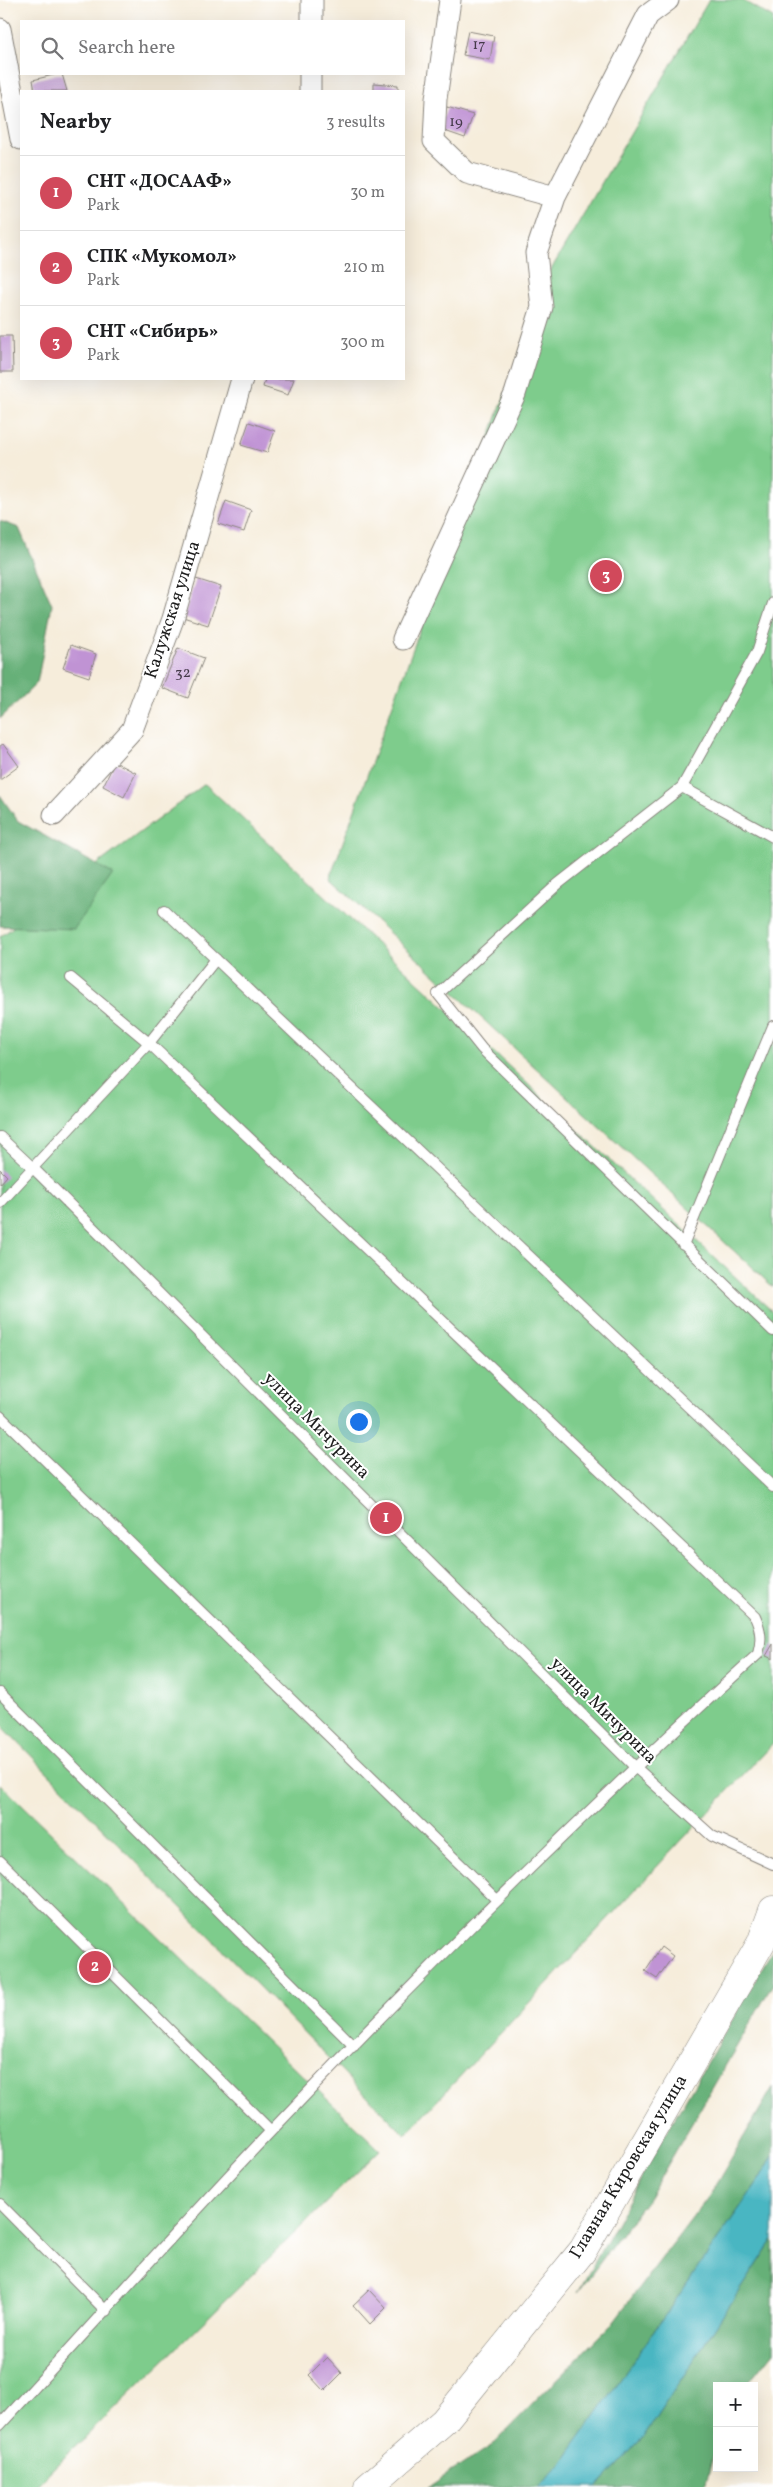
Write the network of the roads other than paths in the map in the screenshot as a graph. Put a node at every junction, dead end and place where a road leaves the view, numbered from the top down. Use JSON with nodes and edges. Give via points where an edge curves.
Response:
{"nodes":[{"id":1,"x":312,"y":0,"type":"edge"},
{"id":2,"x":450,"y":0,"type":"edge"},
{"id":3,"x":668,"y":0,"type":"edge"},
{"id":4,"x":312,"y":20,"type":"edge"},
{"id":5,"x":0,"y":29,"type":"edge"},
{"id":6,"x":310,"y":75,"type":"edge"},
{"id":7,"x":310,"y":90,"type":"edge"},
{"id":8,"x":20,"y":134,"type":"edge"},
{"id":9,"x":555,"y":197,"type":"junction"},
{"id":10,"x":242,"y":380,"type":"edge"},
{"id":11,"x":773,"y":603,"type":"edge"},
{"id":12,"x":403,"y":639,"type":"dead end"},
{"id":13,"x":682,"y":787,"type":"junction"},
{"id":14,"x":54,"y":815,"type":"dead end"},
{"id":15,"x":773,"y":837,"type":"edge"},
{"id":16,"x":164,"y":910,"type":"dead end"},
{"id":17,"x":216,"y":960,"type":"junction"},
{"id":18,"x":71,"y":978,"type":"dead end"},
{"id":19,"x":773,"y":1026,"type":"edge"},
{"id":20,"x":149,"y":1043,"type":"junction"},
{"id":21,"x":0,"y":1138,"type":"edge"},
{"id":22,"x":33,"y":1168,"type":"junction"},
{"id":23,"x":0,"y":1203,"type":"edge"},
{"id":24,"x":683,"y":1245,"type":"junction"},
{"id":25,"x":773,"y":1331,"type":"edge"},
{"id":26,"x":0,"y":1416,"type":"edge"},
{"id":27,"x":773,"y":1487,"type":"edge"},
{"id":28,"x":0,"y":1693,"type":"edge"},
{"id":29,"x":634,"y":1766,"type":"junction"},
{"id":30,"x":0,"y":1861,"type":"edge"},
{"id":31,"x":773,"y":1864,"type":"edge"},
{"id":32,"x":497,"y":1900,"type":"junction"},
{"id":33,"x":773,"y":1910,"type":"edge"},
{"id":34,"x":354,"y":2046,"type":"junction"},
{"id":35,"x":271,"y":2131,"type":"junction"},
{"id":36,"x":0,"y":2204,"type":"edge"},
{"id":37,"x":106,"y":2311,"type":"junction"},
{"id":38,"x":0,"y":2425,"type":"edge"},
{"id":39,"x":368,"y":2487,"type":"edge"}],
"edges":[{"from":1,"to":4,"type":"street"},
{"from":2,"to":9,"type":"street","via":[[436,99],[434,141],[467,173]]},
{"from":3,"to":9,"type":"street","via":[[648,15]]},
{"from":5,"to":8,"type":"street"},
{"from":6,"to":7,"type":"street"},
{"from":9,"to":12,"type":"street","via":[[536,253],[542,308],[515,394]]},
{"from":10,"to":14,"type":"street","name":"Калужская улица","via":[[173,619],[132,730]]},
{"from":11,"to":13,"type":"lane","via":[[757,652]]},
{"from":13,"to":15,"type":"lane"},
{"from":13,"to":24,"type":"lane","via":[[558,884],[438,994],[482,1048]]},
{"from":16,"to":17,"type":"lane"},
{"from":17,"to":20,"type":"lane"},
{"from":17,"to":27,"type":"lane"},
{"from":18,"to":20,"type":"lane"},
{"from":19,"to":24,"type":"lane"},
{"from":20,"to":22,"type":"lane"},
{"from":20,"to":29,"type":"lane","via":[[755,1617],[760,1628],[758,1654]]},
{"from":21,"to":22,"type":"lane","name":"улица Мичурина"},
{"from":22,"to":23,"type":"lane"},
{"from":22,"to":29,"type":"lane","name":"улица Мичурина"},
{"from":24,"to":25,"type":"lane"},
{"from":26,"to":32,"type":"lane"},
{"from":28,"to":34,"type":"lane"},
{"from":29,"to":31,"type":"lane","name":"улица Мичурина","via":[[712,1836]]},
{"from":29,"to":32,"type":"lane"},
{"from":30,"to":35,"type":"lane"},
{"from":32,"to":34,"type":"lane"},
{"from":33,"to":39,"type":"main road","name":"Главная Кировская улица","via":[[761,1943],[583,2250],[444,2421]]},
{"from":34,"to":35,"type":"lane"},
{"from":35,"to":37,"type":"lane"},
{"from":36,"to":37,"type":"lane"},
{"from":37,"to":38,"type":"lane"}]}
